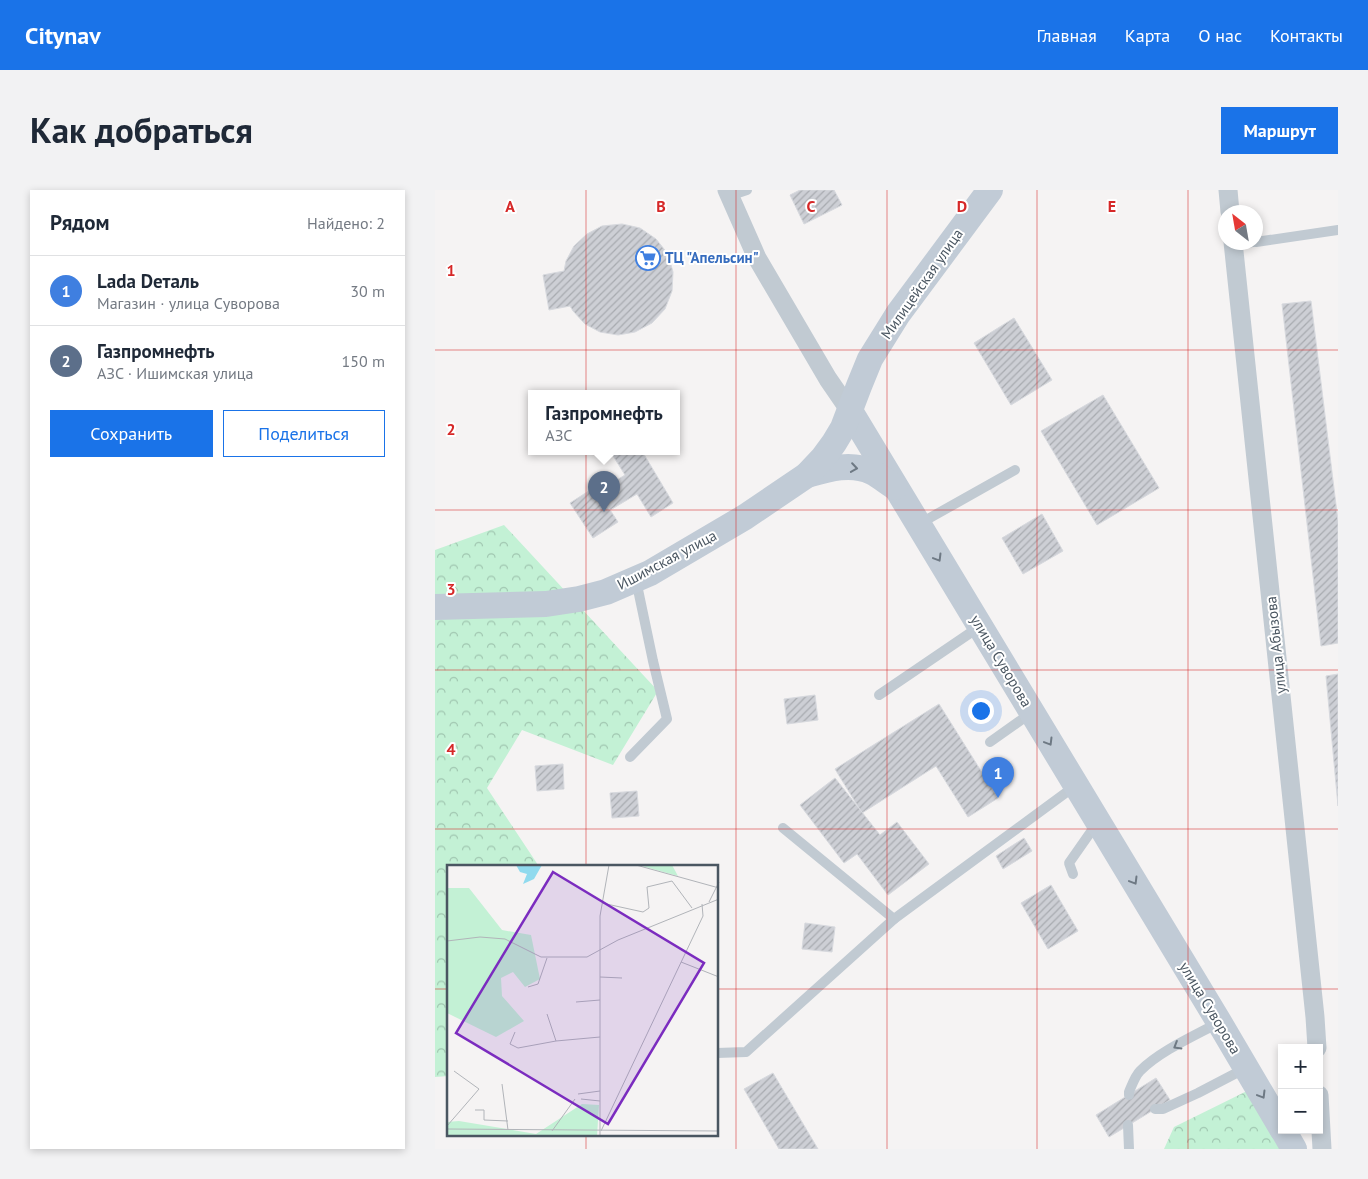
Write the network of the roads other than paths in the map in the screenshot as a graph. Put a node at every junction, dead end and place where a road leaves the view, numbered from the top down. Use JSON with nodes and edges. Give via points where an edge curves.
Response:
{"nodes":[{"id":1,"x":990,"y":190,"type":"edge"},
{"id":2,"x":1228,"y":190,"type":"edge"},
{"id":3,"x":734,"y":192,"type":"edge"},
{"id":4,"x":1229,"y":205,"type":"edge"},
{"id":5,"x":1338,"y":230,"type":"edge"},
{"id":6,"x":1263,"y":241,"type":"edge"},
{"id":7,"x":1234,"y":250,"type":"edge"},
{"id":8,"x":850,"y":411,"type":"junction"},
{"id":9,"x":1015,"y":470,"type":"dead end"},
{"id":10,"x":807,"y":475,"type":"junction"},
{"id":11,"x":897,"y":488,"type":"junction"},
{"id":12,"x":918,"y":524,"type":"junction"},
{"id":13,"x":636,"y":579,"type":"junction"},
{"id":14,"x":435,"y":607,"type":"edge"},
{"id":15,"x":980,"y":627,"type":"junction"},
{"id":16,"x":879,"y":695,"type":"dead end"},
{"id":17,"x":1032,"y":712,"type":"junction"},
{"id":18,"x":990,"y":742,"type":"dead end"},
{"id":19,"x":630,"y":757,"type":"dead end"},
{"id":20,"x":1076,"y":785,"type":"junction"},
{"id":21,"x":1098,"y":822,"type":"junction"},
{"id":22,"x":783,"y":828,"type":"dead end"},
{"id":23,"x":1073,"y":874,"type":"dead end"},
{"id":24,"x":894,"y":919,"type":"junction"},
{"id":25,"x":1219,"y":1022,"type":"junction"},
{"id":26,"x":1317,"y":1044,"type":"edge"},
{"id":27,"x":719,"y":1053,"type":"edge"},
{"id":28,"x":1246,"y":1068,"type":"junction"},
{"id":29,"x":1129,"y":1095,"type":"dead end"},
{"id":30,"x":1155,"y":1108,"type":"dead end"},
{"id":31,"x":1278,"y":1123,"type":"edge"},
{"id":32,"x":1128,"y":1125,"type":"dead end"},
{"id":33,"x":1285,"y":1134,"type":"edge"},
{"id":34,"x":1321,"y":1134,"type":"edge"},
{"id":35,"x":1129,"y":1149,"type":"edge"},
{"id":36,"x":1294,"y":1149,"type":"edge"},
{"id":37,"x":1322,"y":1149,"type":"edge"}],
"edges":[{"from":1,"to":8,"type":"main road","name":"Милицейская улица","via":[[897,314],[870,360]]},
{"from":2,"to":4,"type":"street"},
{"from":3,"to":8,"type":"street","name":"улица Суворова","via":[[757,258]]},
{"from":5,"to":6,"type":"lane"},
{"from":7,"to":26,"type":"street","name":"улица Абызова"},
{"from":8,"to":10,"type":"main road","name":"Ишимская улица","via":[[834,443]]},
{"from":8,"to":11,"type":"main road","name":"улица Суворова"},
{"from":9,"to":12,"type":"lane"},
{"from":10,"to":11,"type":"main road","one_way":true,"via":[[830,468],[852,467],[872,472]]},
{"from":10,"to":13,"type":"main road","name":"Ишимская улица","via":[[745,517]]},
{"from":11,"to":12,"type":"main road","name":"улица Суворова"},
{"from":12,"to":15,"type":"main road","name":"улица Суворова","one_way":true},
{"from":13,"to":14,"type":"main road","name":"Ишимская улица","via":[[606,592],[546,604]]},
{"from":13,"to":19,"type":"lane","via":[[667,719]]},
{"from":15,"to":16,"type":"lane"},
{"from":15,"to":17,"type":"main road","name":"улица Суворова"},
{"from":17,"to":18,"type":"lane"},
{"from":17,"to":20,"type":"main road","name":"улица Суворова","one_way":true},
{"from":20,"to":21,"type":"main road","name":"улица Суворова"},
{"from":20,"to":24,"type":"lane"},
{"from":21,"to":23,"type":"lane","via":[[1069,863]]},
{"from":21,"to":25,"type":"main road","name":"улица Суворова","one_way":true},
{"from":22,"to":24,"type":"lane"},
{"from":24,"to":27,"type":"lane","via":[[746,1052]]},
{"from":25,"to":28,"type":"main road","name":"улица Суворова"},
{"from":25,"to":29,"type":"lane","one_way":true,"via":[[1178,1044],[1139,1072]]},
{"from":28,"to":30,"type":"lane","via":[[1163,1109]]},
{"from":28,"to":31,"type":"main road","name":"улица Суворова","one_way":true},
{"from":32,"to":35,"type":"lane"},
{"from":33,"to":36,"type":"main road","name":"улица Суворова"},
{"from":34,"to":37,"type":"street"}]}
